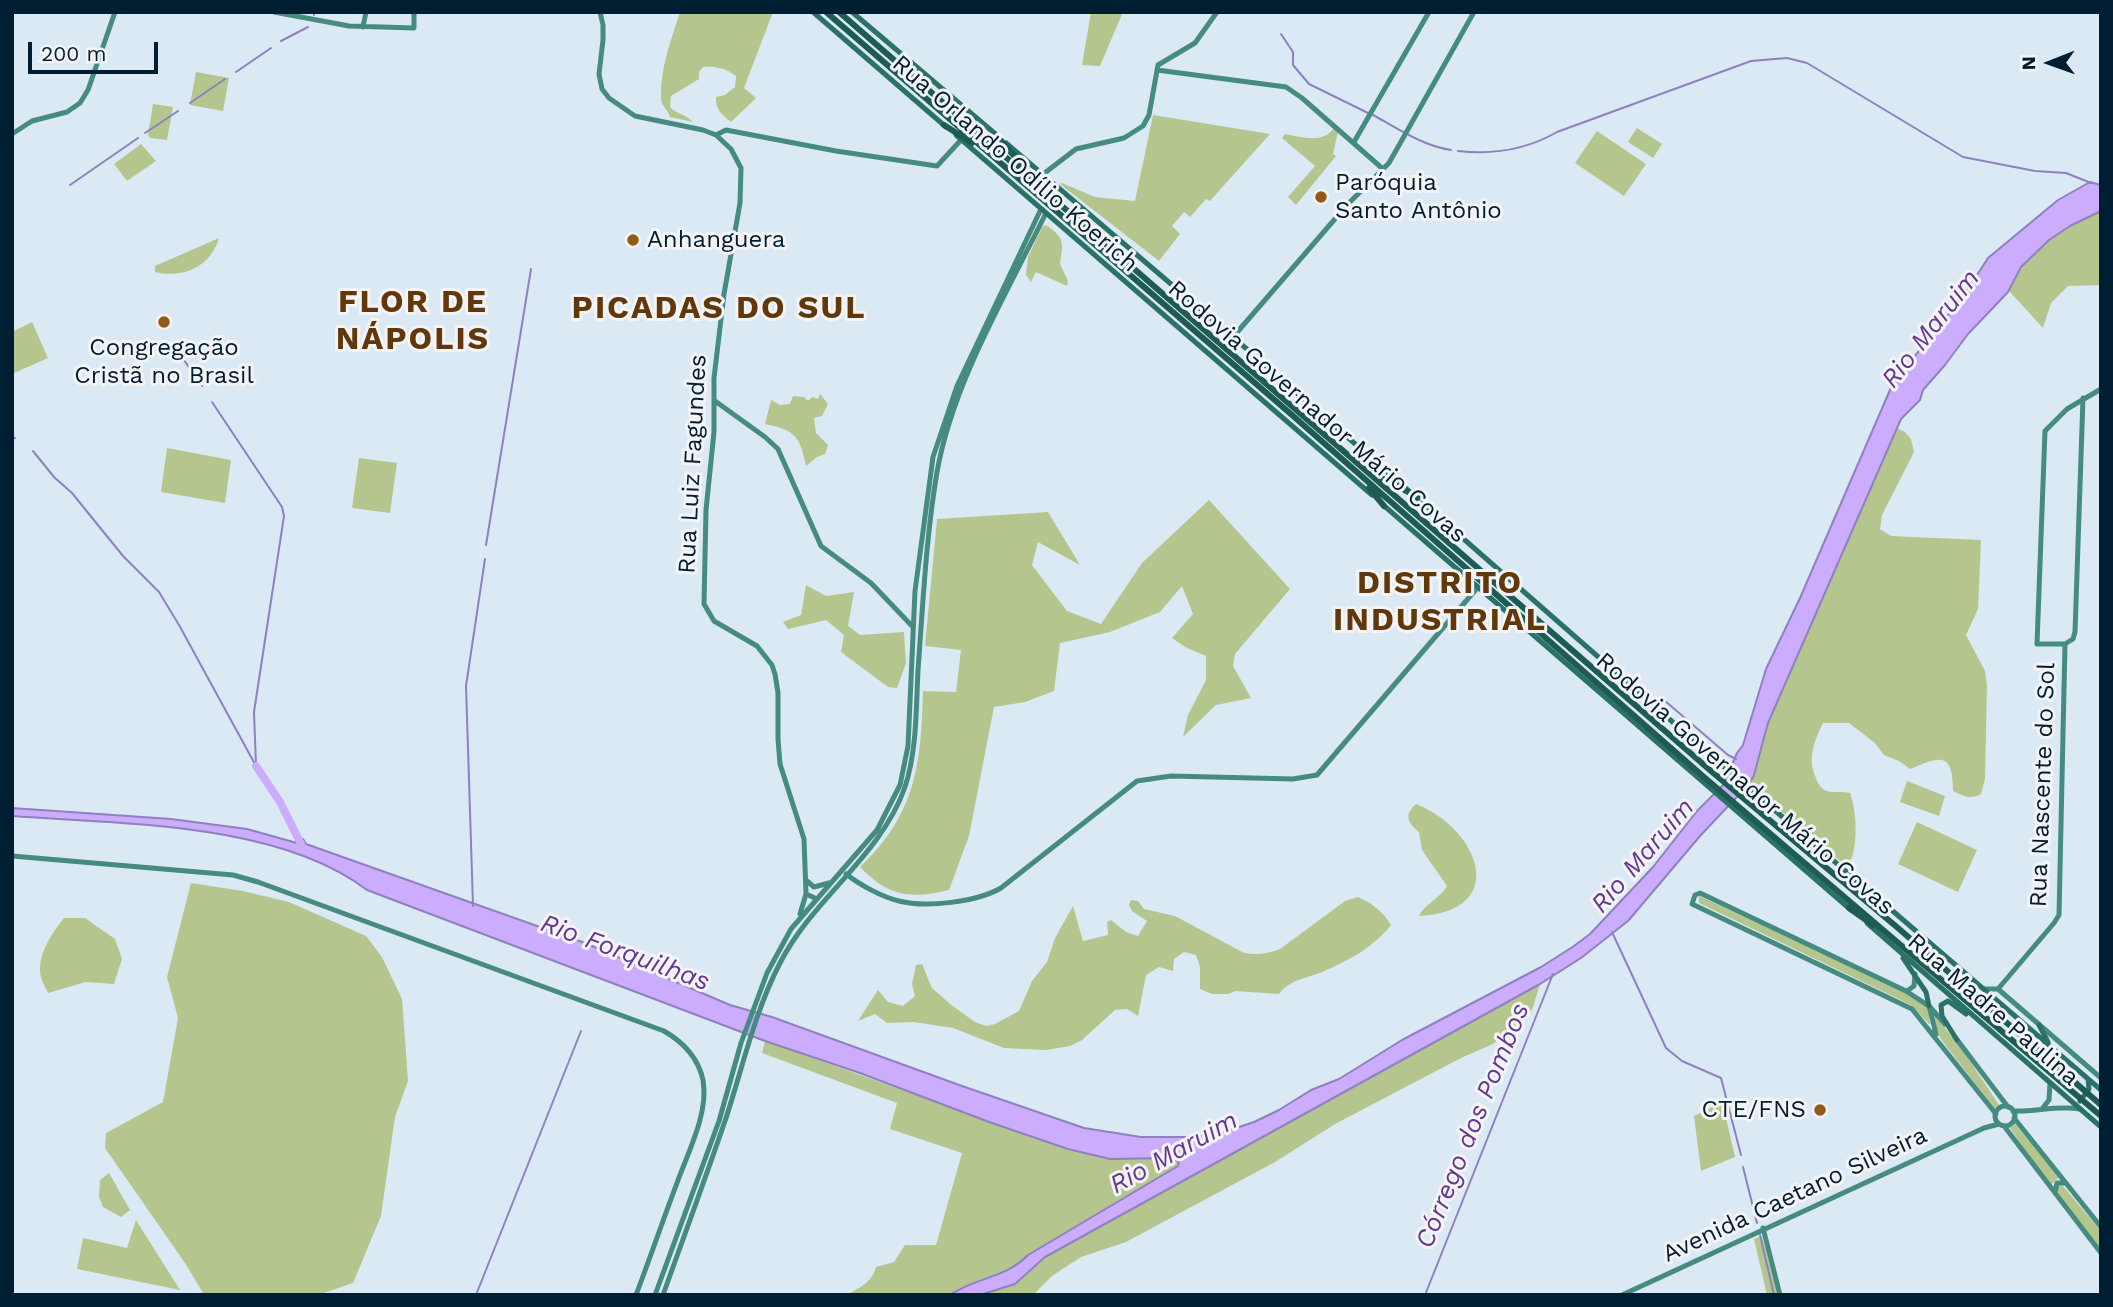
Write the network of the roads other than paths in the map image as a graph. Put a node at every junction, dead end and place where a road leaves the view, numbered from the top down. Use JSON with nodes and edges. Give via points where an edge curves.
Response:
{"nodes":[{"id":1,"x":115,"y":12,"type":"edge"},
{"id":2,"x":274,"y":12,"type":"edge"},
{"id":3,"x":366,"y":12,"type":"edge"},
{"id":4,"x":415,"y":12,"type":"edge"},
{"id":5,"x":600,"y":12,"type":"edge"},
{"id":6,"x":813,"y":12,"type":"edge"},
{"id":7,"x":826,"y":12,"type":"edge"},
{"id":8,"x":839,"y":12,"type":"edge"},
{"id":9,"x":852,"y":12,"type":"edge"},
{"id":10,"x":1217,"y":12,"type":"edge"},
{"id":11,"x":1429,"y":12,"type":"edge"},
{"id":12,"x":1474,"y":12,"type":"edge"},
{"id":13,"x":363,"y":27,"type":"junction"},
{"id":14,"x":1157,"y":70,"type":"junction"},
{"id":15,"x":944,"y":125,"type":"junction"},
{"id":16,"x":12,"y":134,"type":"edge"},
{"id":17,"x":716,"y":135,"type":"junction"},
{"id":18,"x":996,"y":135,"type":"junction"},
{"id":19,"x":961,"y":140,"type":"junction"},
{"id":20,"x":1354,"y":142,"type":"junction"},
{"id":21,"x":992,"y":156,"type":"junction"},
{"id":22,"x":1383,"y":169,"type":"junction"},
{"id":23,"x":1042,"y":175,"type":"junction"},
{"id":24,"x":1037,"y":183,"type":"junction"},
{"id":25,"x":1044,"y":211,"type":"junction"},
{"id":26,"x":1156,"y":272,"type":"junction"},
{"id":27,"x":1138,"y":293,"type":"junction"},
{"id":28,"x":1233,"y":337,"type":"junction"},
{"id":29,"x":2101,"y":389,"type":"edge"},
{"id":30,"x":2083,"y":398,"type":"junction"},
{"id":31,"x":715,"y":401,"type":"junction"},
{"id":32,"x":1349,"y":466,"type":"junction"},
{"id":33,"x":1368,"y":471,"type":"junction"},
{"id":34,"x":1418,"y":497,"type":"junction"},
{"id":35,"x":1384,"y":506,"type":"junction"},
{"id":36,"x":1478,"y":587,"type":"junction"},
{"id":37,"x":914,"y":627,"type":"junction"},
{"id":38,"x":2065,"y":644,"type":"junction"},
{"id":39,"x":1703,"y":780,"type":"junction"},
{"id":40,"x":1736,"y":809,"type":"junction"},
{"id":41,"x":12,"y":856,"type":"edge"},
{"id":42,"x":844,"y":873,"type":"junction"},
{"id":43,"x":834,"y":879,"type":"junction"},
{"id":44,"x":1855,"y":879,"type":"junction"},
{"id":45,"x":809,"y":890,"type":"junction"},
{"id":46,"x":818,"y":897,"type":"junction"},
{"id":47,"x":819,"y":906,"type":"junction"},
{"id":48,"x":1849,"y":908,"type":"joint"},
{"id":49,"x":797,"y":922,"type":"junction"},
{"id":50,"x":1898,"y":928,"type":"junction"},
{"id":51,"x":1897,"y":945,"type":"junction"},
{"id":52,"x":1914,"y":974,"type":"junction"},
{"id":53,"x":1984,"y":989,"type":"junction"},
{"id":54,"x":1998,"y":989,"type":"junction"},
{"id":55,"x":1906,"y":991,"type":"junction"},
{"id":56,"x":1929,"y":1006,"type":"junction"},
{"id":57,"x":1982,"y":1024,"type":"junction"},
{"id":58,"x":2039,"y":1025,"type":"junction"},
{"id":59,"x":1956,"y":1040,"type":"junction"},
{"id":60,"x":745,"y":1044,"type":"junction"},
{"id":61,"x":1941,"y":1044,"type":"junction"},
{"id":62,"x":2052,"y":1047,"type":"junction"},
{"id":63,"x":2101,"y":1078,"type":"edge"},
{"id":64,"x":2088,"y":1079,"type":"junction"},
{"id":65,"x":2050,"y":1083,"type":"junction"},
{"id":66,"x":2099,"y":1089,"type":"edge"},
{"id":67,"x":2074,"y":1104,"type":"junction"},
{"id":68,"x":2101,"y":1105,"type":"edge"},
{"id":69,"x":2080,"y":1108,"type":"junction"},
{"id":70,"x":2041,"y":1109,"type":"junction"},
{"id":71,"x":2012,"y":1113,"type":"junction"},
{"id":72,"x":1995,"y":1116,"type":"junction"},
{"id":73,"x":2101,"y":1116,"type":"edge"},
{"id":74,"x":2002,"y":1125,"type":"junction"},
{"id":75,"x":2101,"y":1127,"type":"edge"},
{"id":76,"x":1984,"y":1128,"type":"junction"},
{"id":77,"x":2066,"y":1183,"type":"junction"},
{"id":78,"x":2055,"y":1193,"type":"junction"},
{"id":79,"x":2101,"y":1227,"type":"edge"},
{"id":80,"x":1763,"y":1228,"type":"junction"},
{"id":81,"x":2101,"y":1253,"type":"edge"},
{"id":82,"x":636,"y":1295,"type":"edge"},
{"id":83,"x":656,"y":1295,"type":"edge"},
{"id":84,"x":663,"y":1295,"type":"edge"},
{"id":85,"x":1622,"y":1295,"type":"edge"},
{"id":86,"x":1780,"y":1295,"type":"edge"}],
"edges":[{"from":1,"to":16,"type":"main road","via":[[80,103],[67,112],[32,121]]},
{"from":2,"to":13,"type":"main road"},
{"from":3,"to":13,"type":"main road"},
{"from":4,"to":13,"type":"main road","via":[[414,28]]},
{"from":5,"to":17,"type":"main road","via":[[599,74],[609,98],[635,116]]},
{"from":6,"to":15,"type":"main road","name":"Rua Orlando Odílio Koerich"},
{"from":7,"to":21,"type":"highway","name":"Rodovia Governador Mário Covas"},
{"from":8,"to":24,"type":"highway","name":"Rodovia Governador Mário Covas"},
{"from":9,"to":18,"type":"main road"},
{"from":10,"to":14,"type":"main road","via":[[1195,43]]},
{"from":11,"to":20,"type":"main road"},
{"from":12,"to":22,"type":"main road"},
{"from":14,"to":20,"type":"main road","via":[[1286,87]]},
{"from":14,"to":23,"type":"main road","via":[[1143,126],[1125,138],[1076,149]]},
{"from":15,"to":19,"type":"main road","name":"Rua Orlando Odílio Koerich"},
{"from":15,"to":21,"type":"highway"},
{"from":17,"to":19,"type":"main road","via":[[726,130],[934,166]]},
{"from":17,"to":31,"type":"main road","name":"Rua Luiz Fagundes","via":[[731,149],[742,181],[718,338]]},
{"from":18,"to":23,"type":"main road"},
{"from":18,"to":24,"type":"highway"},
{"from":19,"to":25,"type":"main road","name":"Rua Orlando Odílio Koerich"},
{"from":20,"to":22,"type":"main road"},
{"from":21,"to":32,"type":"highway","name":"Rodovia Governador Mário Covas"},
{"from":22,"to":28,"type":"main road"},
{"from":23,"to":26,"type":"main road"},
{"from":24,"to":33,"type":"highway","name":"Rodovia Governador Mário Covas"},
{"from":25,"to":27,"type":"main road","name":"Rua Orlando Odílio Koerich"},
{"from":25,"to":37,"type":"main road","via":[[957,386],[933,457]]},
{"from":25,"to":42,"type":"main road","via":[[969,372],[937,470],[909,772],[892,815]]},
{"from":26,"to":27,"type":"main road"},
{"from":26,"to":28,"type":"main road"},
{"from":27,"to":35,"type":"main road","name":"Rua Orlando Odílio Koerich"},
{"from":28,"to":34,"type":"main road"},
{"from":29,"to":30,"type":"main road"},
{"from":30,"to":38,"type":"main road","name":"Rua Nascente do Sol","via":[[2075,632]]},
{"from":30,"to":38,"type":"main road","via":[[2045,431],[2037,644]]},
{"from":31,"to":37,"type":"main road","via":[[778,449],[821,546],[871,583]]},
{"from":31,"to":45,"type":"main road","name":"Rua Luiz Fagundes","via":[[706,510],[705,604],[713,621],[757,646],[772,665],[780,764],[804,839]]},
{"from":32,"to":35,"type":"highway"},
{"from":32,"to":39,"type":"highway","name":"Rodovia Governador Mário Covas"},
{"from":33,"to":34,"type":"highway"},
{"from":33,"to":50,"type":"highway","name":"Rodovia Governador Mário Covas"},
{"from":34,"to":44,"type":"main road"},
{"from":35,"to":36,"type":"main road","name":"Rua Orlando Odílio Koerich"},
{"from":36,"to":39,"type":"main road","name":"Rua Orlando Odílio Koerich"},
{"from":36,"to":42,"type":"main road","via":[[1317,775],[1293,779],[1160,776],[1138,781],[1001,888],[981,897],[902,902]]},
{"from":37,"to":42,"type":"main road","via":[[910,730],[903,774],[882,822]]},
{"from":38,"to":54,"type":"main road","name":"Rua Nascente do Sol","via":[[2059,910],[2054,923]]},
{"from":39,"to":40,"type":"highway","name":"Rodovia Governador Mário Covas"},
{"from":40,"to":48,"type":"main road"},
{"from":40,"to":51,"type":"highway","name":"Rodovia Governador Mário Covas"},
{"from":41,"to":82,"type":"main road","via":[[246,879],[673,1037],[699,1066],[704,1095]]},
{"from":42,"to":43,"type":"main road"},
{"from":42,"to":47,"type":"main road"},
{"from":43,"to":45,"type":"main road"},
{"from":43,"to":46,"type":"main road"},
{"from":44,"to":50,"type":"highway"},
{"from":44,"to":53,"type":"main road"},
{"from":45,"to":46,"type":"main road"},
{"from":45,"to":46,"type":"main road"},
{"from":45,"to":49,"type":"main road"},
{"from":46,"to":47,"type":"main road"},
{"from":46,"to":49,"type":"main road"},
{"from":47,"to":60,"type":"main road","via":[[791,943]]},
{"from":48,"to":51,"type":"highway"},
{"from":49,"to":60,"type":"main road","via":[[778,950]]},
{"from":50,"to":68,"type":"highway","name":"Rodovia Governador Mário Covas"},
{"from":51,"to":52,"type":"main road"},
{"from":51,"to":57,"type":"main road","name":"Rua Madre Paulina"},
{"from":51,"to":73,"type":"highway","name":"Rodovia Governador Mário Covas"},
{"from":52,"to":55,"type":"main road","via":[[1914,986]]},
{"from":52,"to":56,"type":"main road"},
{"from":53,"to":54,"type":"main road"},
{"from":53,"to":62,"type":"main road"},
{"from":54,"to":58,"type":"main road"},
{"from":55,"to":56,"type":"main road"},
{"from":55,"to":61,"type":"main road","via":[[1700,893],[1694,898],[1692,904],[1912,1009]]},
{"from":56,"to":59,"type":"main road"},
{"from":56,"to":61,"type":"main road"},
{"from":57,"to":59,"type":"main road","via":[[1942,1002],[1941,1013]]},
{"from":57,"to":65,"type":"main road","name":"Rua Madre Paulina"},
{"from":58,"to":62,"type":"main road"},
{"from":58,"to":63,"type":"main road"},
{"from":59,"to":71,"type":"main road"},
{"from":60,"to":83,"type":"main road"},
{"from":60,"to":84,"type":"main road","via":[[725,1119]]},
{"from":61,"to":72,"type":"main road"},
{"from":62,"to":64,"type":"main road"},
{"from":64,"to":66,"type":"main road"},
{"from":64,"to":67,"type":"main road","via":[[2089,1089]]},
{"from":65,"to":67,"type":"main road","name":"Rua Madre Paulina"},
{"from":65,"to":70,"type":"main road","via":[[2049,1100]]},
{"from":66,"to":69,"type":"main road","via":[[2084,1098]]},
{"from":67,"to":69,"type":"main road","name":"Rua Madre Paulina"},
{"from":69,"to":70,"type":"main road"},
{"from":69,"to":75,"type":"main road","name":"Rua Madre Paulina"},
{"from":70,"to":71,"type":"main road"},
{"from":71,"to":72,"type":"main road","name":"Avenida Caetano Silveira","via":[[2001,1107]]},
{"from":71,"to":74,"type":"main road","via":[[2012,1123]]},
{"from":71,"to":77,"type":"main road"},
{"from":72,"to":74,"type":"main road"},
{"from":72,"to":76,"type":"main road","name":"Avenida Caetano Silveira"},
{"from":74,"to":76,"type":"main road","name":"Avenida Caetano Silveira"},
{"from":74,"to":78,"type":"main road"},
{"from":76,"to":80,"type":"main road","name":"Avenida Caetano Silveira"},
{"from":77,"to":78,"type":"main road","via":[[2057,1183]]},
{"from":77,"to":79,"type":"main road"},
{"from":78,"to":81,"type":"main road"},
{"from":80,"to":85,"type":"main road","name":"Avenida Caetano Silveira"},
{"from":80,"to":86,"type":"main road"}]}
